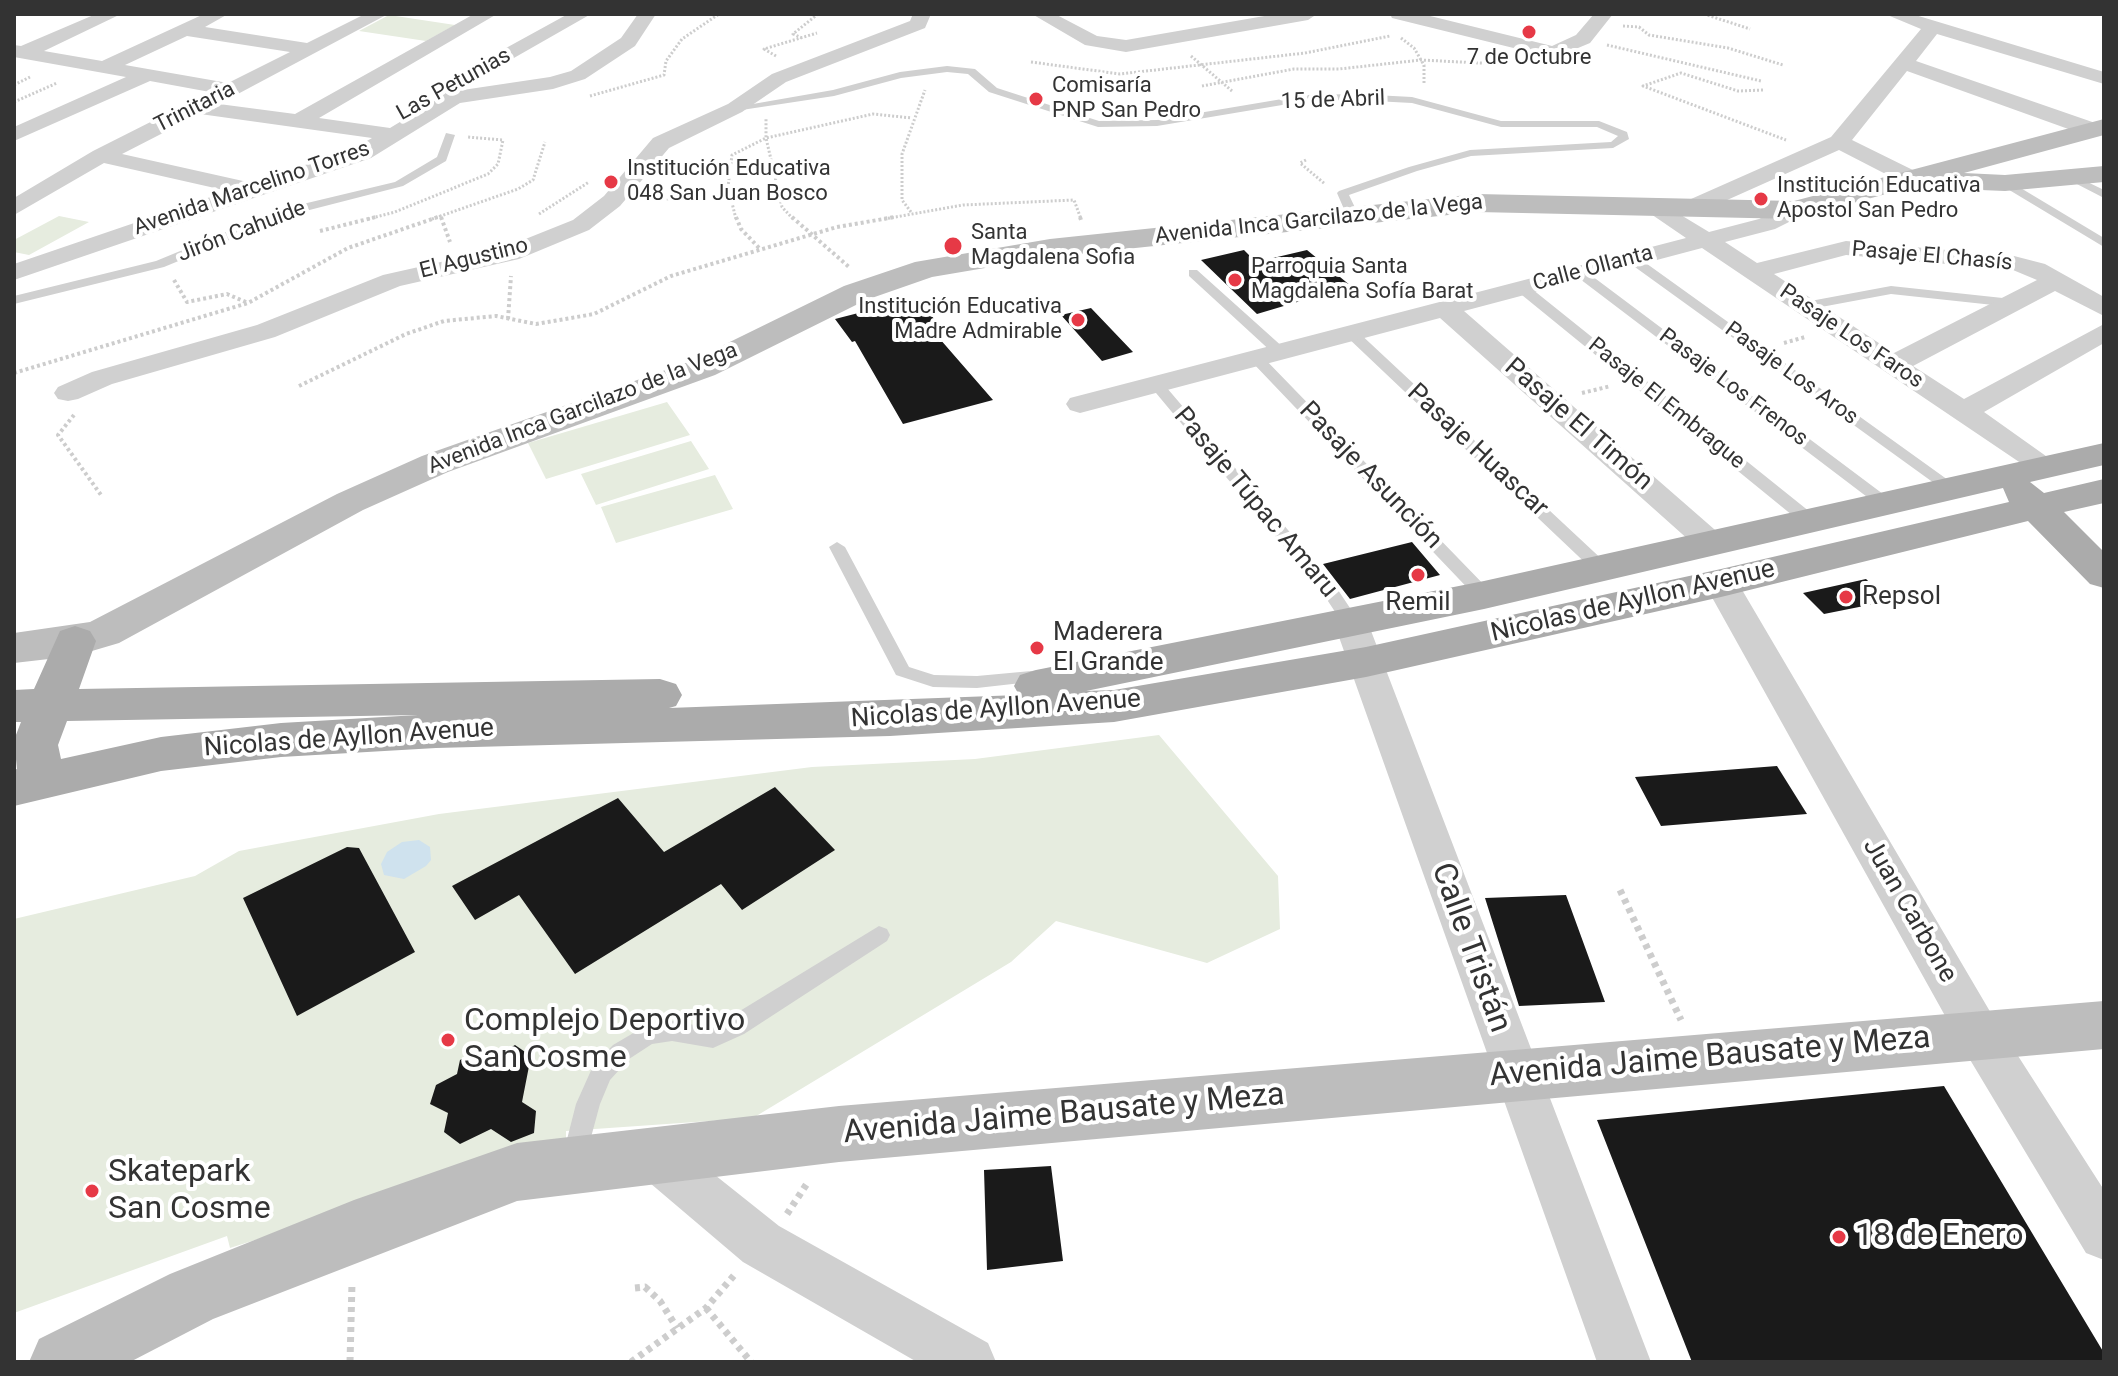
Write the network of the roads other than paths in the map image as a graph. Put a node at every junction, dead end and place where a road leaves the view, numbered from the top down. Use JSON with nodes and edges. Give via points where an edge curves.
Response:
{"nodes":[{"id":1,"x":112,"y":14,"type":"edge"},
{"id":2,"x":219,"y":14,"type":"edge"},
{"id":3,"x":377,"y":14,"type":"edge"},
{"id":4,"x":488,"y":14,"type":"edge"},
{"id":5,"x":582,"y":14,"type":"edge"},
{"id":6,"x":647,"y":14,"type":"edge"},
{"id":7,"x":922,"y":14,"type":"edge"},
{"id":8,"x":1041,"y":14,"type":"edge"},
{"id":9,"x":1399,"y":14,"type":"edge"},
{"id":10,"x":1604,"y":14,"type":"edge"},
{"id":11,"x":1894,"y":14,"type":"edge"},
{"id":12,"x":1293,"y":15,"type":"edge"},
{"id":13,"x":1964,"y":19,"type":"dead end"},
{"id":14,"x":1933,"y":27,"type":"junction"},
{"id":15,"x":185,"y":30,"type":"junction"},
{"id":16,"x":309,"y":49,"type":"junction"},
{"id":17,"x":17,"y":53,"type":"edge"},
{"id":18,"x":2104,"y":56,"type":"edge"},
{"id":19,"x":402,"y":61,"type":"junction"},
{"id":20,"x":1903,"y":63,"type":"junction"},
{"id":21,"x":105,"y":67,"type":"junction"},
{"id":22,"x":2076,"y":68,"type":"junction"},
{"id":23,"x":475,"y":72,"type":"junction"},
{"id":24,"x":148,"y":75,"type":"junction"},
{"id":25,"x":2104,"y":78,"type":"edge"},
{"id":26,"x":231,"y":90,"type":"junction"},
{"id":27,"x":198,"y":107,"type":"junction"},
{"id":28,"x":735,"y":108,"type":"junction"},
{"id":29,"x":300,"y":120,"type":"junction"},
{"id":30,"x":2098,"y":129,"type":"edge"},
{"id":31,"x":370,"y":131,"type":"junction"},
{"id":32,"x":14,"y":135,"type":"edge"},
{"id":33,"x":396,"y":135,"type":"junction"},
{"id":34,"x":450,"y":135,"type":"road end"},
{"id":35,"x":1829,"y":147,"type":"junction"},
{"id":36,"x":101,"y":156,"type":"junction"},
{"id":37,"x":2104,"y":174,"type":"edge"},
{"id":38,"x":1915,"y":179,"type":"junction"},
{"id":39,"x":2075,"y":179,"type":"junction"},
{"id":40,"x":284,"y":180,"type":"junction"},
{"id":41,"x":2005,"y":183,"type":"junction"},
{"id":42,"x":252,"y":190,"type":"junction"},
{"id":43,"x":2104,"y":195,"type":"edge"},
{"id":44,"x":17,"y":203,"type":"edge"},
{"id":45,"x":1348,"y":206,"type":"junction"},
{"id":46,"x":1656,"y":207,"type":"junction"},
{"id":47,"x":1690,"y":208,"type":"junction"},
{"id":48,"x":1795,"y":210,"type":"junction"},
{"id":49,"x":1705,"y":240,"type":"junction"},
{"id":50,"x":2104,"y":243,"type":"edge"},
{"id":51,"x":1632,"y":259,"type":"junction"},
{"id":52,"x":14,"y":272,"type":"edge"},
{"id":53,"x":1753,"y":272,"type":"junction"},
{"id":54,"x":1193,"y":273,"type":"dead end"},
{"id":55,"x":1580,"y":273,"type":"junction"},
{"id":56,"x":2056,"y":280,"type":"junction"},
{"id":57,"x":1522,"y":288,"type":"junction"},
{"id":58,"x":14,"y":300,"type":"edge"},
{"id":59,"x":2012,"y":303,"type":"junction"},
{"id":60,"x":1805,"y":306,"type":"junction"},
{"id":61,"x":1444,"y":308,"type":"junction"},
{"id":62,"x":2104,"y":308,"type":"edge"},
{"id":63,"x":2104,"y":332,"type":"edge"},
{"id":64,"x":1351,"y":333,"type":"junction"},
{"id":65,"x":1268,"y":355,"type":"junction"},
{"id":66,"x":1893,"y":365,"type":"junction"},
{"id":67,"x":1156,"y":384,"type":"junction"},
{"id":68,"x":68,"y":393,"type":"dead end"},
{"id":69,"x":1080,"y":404,"type":"dead end"},
{"id":70,"x":1963,"y":412,"type":"junction"},
{"id":71,"x":2104,"y":454,"type":"edge"},
{"id":72,"x":2045,"y":466,"type":"junction"},
{"id":73,"x":2004,"y":476,"type":"junction"},
{"id":74,"x":1950,"y":488,"type":"junction"},
{"id":75,"x":2096,"y":502,"type":"edge"},
{"id":76,"x":1885,"y":503,"type":"junction"},
{"id":77,"x":2037,"y":507,"type":"junction"},
{"id":78,"x":1809,"y":520,"type":"junction"},
{"id":79,"x":1711,"y":543,"type":"junction"},
{"id":80,"x":837,"y":547,"type":"dead end"},
{"id":81,"x":1602,"y":569,"type":"junction"},
{"id":82,"x":2104,"y":575,"type":"edge"},
{"id":83,"x":1721,"y":583,"type":"junction"},
{"id":84,"x":1484,"y":595,"type":"junction"},
{"id":85,"x":75,"y":641,"type":"junction"},
{"id":86,"x":1359,"y":643,"type":"junction"},
{"id":87,"x":14,"y":648,"type":"edge"},
{"id":88,"x":32,"y":706,"type":"edge"},
{"id":89,"x":31,"y":783,"type":"edge"},
{"id":90,"x":879,"y":935,"type":"dead end"},
{"id":91,"x":2104,"y":1025,"type":"edge"},
{"id":92,"x":1979,"y":1034,"type":"junction"},
{"id":93,"x":1516,"y":1075,"type":"junction"},
{"id":94,"x":654,"y":1156,"type":"junction"},
{"id":95,"x":573,"y":1166,"type":"junction"},
{"id":96,"x":2104,"y":1235,"type":"edge"},
{"id":97,"x":62,"y":1362,"type":"edge"},
{"id":98,"x":969,"y":1362,"type":"edge"},
{"id":99,"x":1624,"y":1362,"type":"edge"}],
"edges":[{"from":1,"to":17,"type":"street"},
{"from":2,"to":15,"type":"street"},
{"from":3,"to":16,"type":"street","name":"Trinitaria"},
{"from":4,"to":19,"type":"street"},
{"from":5,"to":23,"type":"street","name":"Las Petunias"},
{"from":6,"to":33,"type":"street","name":"Avenida Marcelino Torres","via":[[628,42],[578,75],[454,98]]},
{"from":7,"to":28,"type":"street","name":"El Agustino","via":[[918,24],[779,78]]},
{"from":8,"to":12,"type":"street","via":[[1110,46]]},
{"from":9,"to":10,"type":"street","via":[[1554,52],[1583,39]]},
{"from":11,"to":14,"type":"street"},
{"from":13,"to":14,"type":"street"},
{"from":14,"to":20,"type":"street"},
{"from":14,"to":22,"type":"street"},
{"from":15,"to":16,"type":"street"},
{"from":15,"to":21,"type":"street"},
{"from":16,"to":26,"type":"street","name":"Trinitaria"},
{"from":17,"to":21,"type":"street"},
{"from":18,"to":22,"type":"street"},
{"from":19,"to":23,"type":"street"},
{"from":19,"to":29,"type":"street"},
{"from":20,"to":30,"type":"street"},
{"from":20,"to":35,"type":"street"},
{"from":21,"to":24,"type":"street"},
{"from":22,"to":25,"type":"street"},
{"from":23,"to":31,"type":"street","name":"Las Petunias"},
{"from":24,"to":26,"type":"street"},
{"from":24,"to":32,"type":"street"},
{"from":26,"to":27,"type":"street","name":"Trinitaria"},
{"from":27,"to":29,"type":"street"},
{"from":27,"to":36,"type":"street","name":"Trinitaria"},
{"from":28,"to":45,"type":"lane","name":"15 de Abril","via":[[834,93],[932,69],[971,71],[993,90],[1098,124],[1157,123],[1331,97],[1412,100],[1501,124],[1609,125],[1623,134],[1624,139],[1613,145],[1470,153],[1350,190]]},
{"from":28,"to":68,"type":"street","name":"El Agustino","via":[[661,143],[622,192],[581,225],[510,254],[392,280],[266,331],[102,378]]},
{"from":29,"to":31,"type":"street"},
{"from":30,"to":38,"type":"street","name":"Calle Ollanta"},
{"from":31,"to":33,"type":"street"},
{"from":31,"to":40,"type":"street","name":"Las Petunias"},
{"from":33,"to":40,"type":"street","name":"Avenida Marcelino Torres","via":[[347,159]]},
{"from":34,"to":58,"type":"lane","name":"Jirón Cahuide","via":[[442,159],[399,184],[286,212],[160,264]]},
{"from":35,"to":38,"type":"street"},
{"from":35,"to":47,"type":"street"},
{"from":36,"to":42,"type":"street"},
{"from":36,"to":44,"type":"street","name":"Trinitaria"},
{"from":37,"to":39,"type":"street"},
{"from":38,"to":41,"type":"street"},
{"from":38,"to":48,"type":"street","name":"Calle Ollanta"},
{"from":39,"to":41,"type":"street"},
{"from":39,"to":43,"type":"lane"},
{"from":40,"to":42,"type":"street","name":"Avenida Marcelino Torres"},
{"from":41,"to":50,"type":"lane"},
{"from":42,"to":52,"type":"street","name":"Avenida Marcelino Torres"},
{"from":45,"to":46,"type":"street","name":"Avenida Inca Garcilazo de la Vega","via":[[1506,202]]},
{"from":45,"to":85,"type":"street","name":"Avenida Inca Garcilazo de la Vega","via":[[970,260],[873,285],[703,368],[435,464],[350,502],[135,620]]},
{"from":46,"to":47,"type":"street","name":"Avenida Inca Garcilazo de la Vega"},
{"from":46,"to":49,"type":"street","name":"Pasaje Los Faros"},
{"from":47,"to":48,"type":"street","name":"Avenida Inca Garcilazo de la Vega"},
{"from":48,"to":49,"type":"street","name":"Calle Ollanta","via":[[1767,224]]},
{"from":49,"to":51,"type":"street","name":"Calle Ollanta"},
{"from":49,"to":53,"type":"street","name":"Pasaje Los Faros"},
{"from":51,"to":55,"type":"street","name":"Calle Ollanta"},
{"from":51,"to":74,"type":"lane","name":"Pasaje Los Aros"},
{"from":53,"to":56,"type":"street","name":"Pasaje El Chasís","via":[[1846,248],[1866,248],[2014,263]]},
{"from":53,"to":60,"type":"street","name":"Pasaje Los Faros"},
{"from":54,"to":65,"type":"lane","name":"Pasaje Asunción"},
{"from":55,"to":57,"type":"street","name":"Calle Ollanta"},
{"from":55,"to":76,"type":"lane","name":"Pasaje Los Frenos"},
{"from":56,"to":59,"type":"street"},
{"from":56,"to":62,"type":"street","name":"Pasaje El Chasís"},
{"from":57,"to":61,"type":"street","name":"Calle Ollanta"},
{"from":57,"to":78,"type":"lane","name":"Pasaje El Embrague"},
{"from":59,"to":60,"type":"lane","via":[[1891,290]]},
{"from":59,"to":66,"type":"street"},
{"from":60,"to":66,"type":"street","name":"Pasaje Los Faros"},
{"from":61,"to":64,"type":"street","name":"Calle Ollanta"},
{"from":61,"to":79,"type":"street","name":"Pasaje El Timón"},
{"from":63,"to":70,"type":"street"},
{"from":64,"to":65,"type":"street","name":"Calle Ollanta"},
{"from":64,"to":81,"type":"lane","name":"Pasaje Huascar"},
{"from":65,"to":67,"type":"street","name":"Calle Ollanta"},
{"from":65,"to":84,"type":"lane","name":"Pasaje Asunción"},
{"from":66,"to":70,"type":"street","name":"Pasaje Los Faros"},
{"from":67,"to":69,"type":"street","name":"Calle Ollanta"},
{"from":67,"to":86,"type":"lane","name":"Pasaje Túpac Amaru","via":[[1328,588]]},
{"from":70,"to":72,"type":"street","name":"Pasaje Los Faros"},
{"from":71,"to":72,"type":"main road","name":"Nicolas de Ayllon Avenue"},
{"from":72,"to":73,"type":"main road","name":"Nicolas de Ayllon Avenue"},
{"from":72,"to":75,"type":"main road"},
{"from":73,"to":74,"type":"main road","name":"Nicolas de Ayllon Avenue"},
{"from":73,"to":77,"type":"main road"},
{"from":74,"to":76,"type":"main road","name":"Nicolas de Ayllon Avenue"},
{"from":75,"to":77,"type":"main road","name":"Nicolas de Ayllon Avenue"},
{"from":76,"to":78,"type":"main road","name":"Nicolas de Ayllon Avenue"},
{"from":77,"to":82,"type":"main road"},
{"from":77,"to":83,"type":"main road","name":"Nicolas de Ayllon Avenue"},
{"from":78,"to":79,"type":"main road","name":"Nicolas de Ayllon Avenue"},
{"from":79,"to":81,"type":"main road","name":"Nicolas de Ayllon Avenue"},
{"from":80,"to":86,"type":"lane","via":[[902,671],[933,681],[1027,678],[1322,619]]},
{"from":81,"to":84,"type":"main road","name":"Nicolas de Ayllon Avenue"},
{"from":83,"to":86,"type":"main road","name":"Nicolas de Ayllon Avenue"},
{"from":83,"to":92,"type":"street","name":"Juan Carbone"},
{"from":84,"to":86,"type":"main road","name":"Nicolas de Ayllon Avenue"},
{"from":85,"to":87,"type":"street","name":"Avenida Inca Garcilazo de la Vega"},
{"from":85,"to":88,"type":"main road"},
{"from":86,"to":88,"type":"main road","name":"Nicolas de Ayllon Avenue","via":[[1052,685],[987,689]]},
{"from":86,"to":89,"type":"main road","name":"Nicolas de Ayllon Avenue","via":[[1114,706],[281,740],[212,746]]},
{"from":86,"to":93,"type":"street","name":"Calle Tristán"},
{"from":88,"to":89,"type":"main road","via":[[37,763]]},
{"from":90,"to":95,"type":"lane","via":[[713,1038],[672,1031],[647,1035],[621,1052],[601,1073]]},
{"from":91,"to":92,"type":"street","name":"Avenida Jaime Bausate y Meza"},
{"from":92,"to":93,"type":"street","name":"Avenida Jaime Bausate y Meza"},
{"from":92,"to":96,"type":"street","name":"Juan Carbone"},
{"from":93,"to":94,"type":"street","name":"Avenida Jaime Bausate y Meza","via":[[839,1134]]},
{"from":93,"to":99,"type":"street","name":"Calle Tristán"},
{"from":94,"to":95,"type":"street","name":"Avenida Jaime Bausate y Meza"},
{"from":94,"to":98,"type":"street","via":[[761,1244]]},
{"from":95,"to":97,"type":"street","name":"Avenida Jaime Bausate y Meza","via":[[517,1172],[354,1231],[192,1296]]}]}
